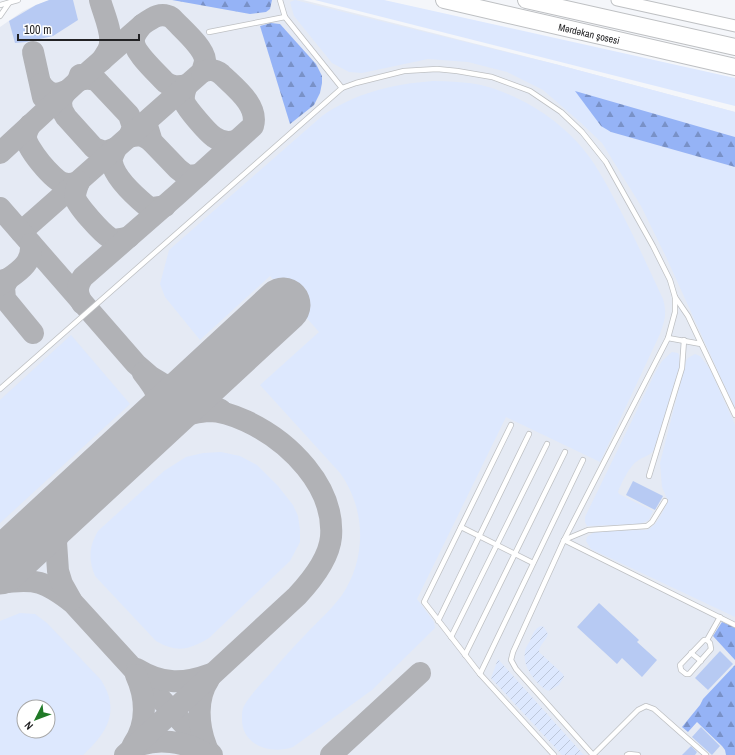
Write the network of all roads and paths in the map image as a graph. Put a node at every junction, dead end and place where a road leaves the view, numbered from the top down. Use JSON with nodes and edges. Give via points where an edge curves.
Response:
{"nodes":[{"id":1,"x":18,"y":0,"type":"edge"},
{"id":2,"x":280,"y":0,"type":"edge"},
{"id":3,"x":444,"y":0,"type":"edge"},
{"id":4,"x":526,"y":0,"type":"edge"},
{"id":5,"x":617,"y":0,"type":"edge"},
{"id":6,"x":9,"y":3,"type":"junction"},
{"id":7,"x":0,"y":5,"type":"edge"},
{"id":8,"x":0,"y":16,"type":"edge"},
{"id":9,"x":285,"y":17,"type":"junction"},
{"id":10,"x":735,"y":26,"type":"edge"},
{"id":11,"x":209,"y":32,"type":"dead end"},
{"id":12,"x":735,"y":47,"type":"edge"},
{"id":13,"x":735,"y":66,"type":"edge"},
{"id":14,"x":342,"y":88,"type":"junction"},
{"id":15,"x":675,"y":297,"type":"junction"},
{"id":16,"x":668,"y":338,"type":"junction"},
{"id":17,"x":684,"y":340,"type":"junction"},
{"id":18,"x":701,"y":344,"type":"junction"},
{"id":19,"x":0,"y":389,"type":"edge"},
{"id":20,"x":735,"y":415,"type":"edge"},
{"id":21,"x":511,"y":425,"type":"dead end"},
{"id":22,"x":529,"y":434,"type":"dead end"},
{"id":23,"x":547,"y":444,"type":"dead end"},
{"id":24,"x":565,"y":452,"type":"dead end"},
{"id":25,"x":583,"y":460,"type":"dead end"},
{"id":26,"x":649,"y":476,"type":"dead end"},
{"id":27,"x":664,"y":501,"type":"dead end"},
{"id":28,"x":461,"y":527,"type":"junction"},
{"id":29,"x":480,"y":536,"type":"junction"},
{"id":30,"x":564,"y":540,"type":"junction"},
{"id":31,"x":497,"y":545,"type":"junction"},
{"id":32,"x":515,"y":554,"type":"junction"},
{"id":33,"x":533,"y":563,"type":"junction"},
{"id":34,"x":720,"y":617,"type":"junction"},
{"id":35,"x":438,"y":621,"type":"junction"},
{"id":36,"x":735,"y":625,"type":"edge"},
{"id":37,"x":451,"y":637,"type":"junction"},
{"id":38,"x":707,"y":640,"type":"junction"},
{"id":39,"x":691,"y":653,"type":"junction"},
{"id":40,"x":465,"y":656,"type":"junction"},
{"id":41,"x":701,"y":661,"type":"junction"},
{"id":42,"x":480,"y":674,"type":"junction"},
{"id":43,"x":554,"y":755,"type":"edge"},
{"id":44,"x":593,"y":755,"type":"edge"},
{"id":45,"x":629,"y":755,"type":"edge"},
{"id":46,"x":638,"y":755,"type":"edge"},
{"id":47,"x":706,"y":755,"type":"edge"}],
"edges":[{"from":1,"to":6,"type":"lane"},
{"from":2,"to":9,"type":"lane"},
{"from":3,"to":13,"type":"highway","name":"Mərdəkan şosesi"},
{"from":4,"to":12,"type":"highway","name":"Mərdəkan şosesi"},
{"from":5,"to":10,"type":"street"},
{"from":6,"to":7,"type":"lane"},
{"from":6,"to":8,"type":"lane"},
{"from":9,"to":11,"type":"lane"},
{"from":9,"to":14,"type":"lane"},
{"from":14,"to":15,"type":"lane","via":[[404,71],[437,69],[492,77],[530,91],[561,112],[582,132],[606,162],[654,246]]},
{"from":14,"to":19,"type":"lane"},
{"from":15,"to":16,"type":"lane","via":[[676,312]]},
{"from":15,"to":18,"type":"lane","via":[[688,316]]},
{"from":16,"to":17,"type":"lane"},
{"from":16,"to":30,"type":"lane"},
{"from":17,"to":18,"type":"lane"},
{"from":17,"to":26,"type":"lane","via":[[682,368]]},
{"from":18,"to":20,"type":"lane"},
{"from":21,"to":28,"type":"lane"},
{"from":22,"to":29,"type":"lane"},
{"from":23,"to":31,"type":"lane"},
{"from":24,"to":32,"type":"lane"},
{"from":25,"to":33,"type":"lane"},
{"from":27,"to":30,"type":"lane","via":[[648,526],[588,530]]},
{"from":28,"to":29,"type":"lane"},
{"from":28,"to":35,"type":"lane","via":[[424,602]]},
{"from":29,"to":31,"type":"lane"},
{"from":29,"to":35,"type":"lane"},
{"from":30,"to":34,"type":"lane"},
{"from":30,"to":44,"type":"lane","via":[[512,652],[511,660],[516,669]]},
{"from":31,"to":32,"type":"lane"},
{"from":31,"to":37,"type":"lane"},
{"from":32,"to":33,"type":"lane"},
{"from":32,"to":40,"type":"lane"},
{"from":33,"to":42,"type":"lane"},
{"from":34,"to":36,"type":"lane"},
{"from":34,"to":38,"type":"lane"},
{"from":35,"to":37,"type":"lane"},
{"from":37,"to":40,"type":"lane"},
{"from":38,"to":39,"type":"lane","via":[[701,642]]},
{"from":38,"to":41,"type":"lane","via":[[711,649]]},
{"from":39,"to":41,"type":"lane"},
{"from":39,"to":41,"type":"lane","via":[[680,665],[683,672],[689,674]]},
{"from":40,"to":42,"type":"lane"},
{"from":42,"to":43,"type":"lane"},
{"from":44,"to":47,"type":"lane","via":[[638,710],[646,706],[654,709]]},
{"from":45,"to":46,"type":"lane"}]}
